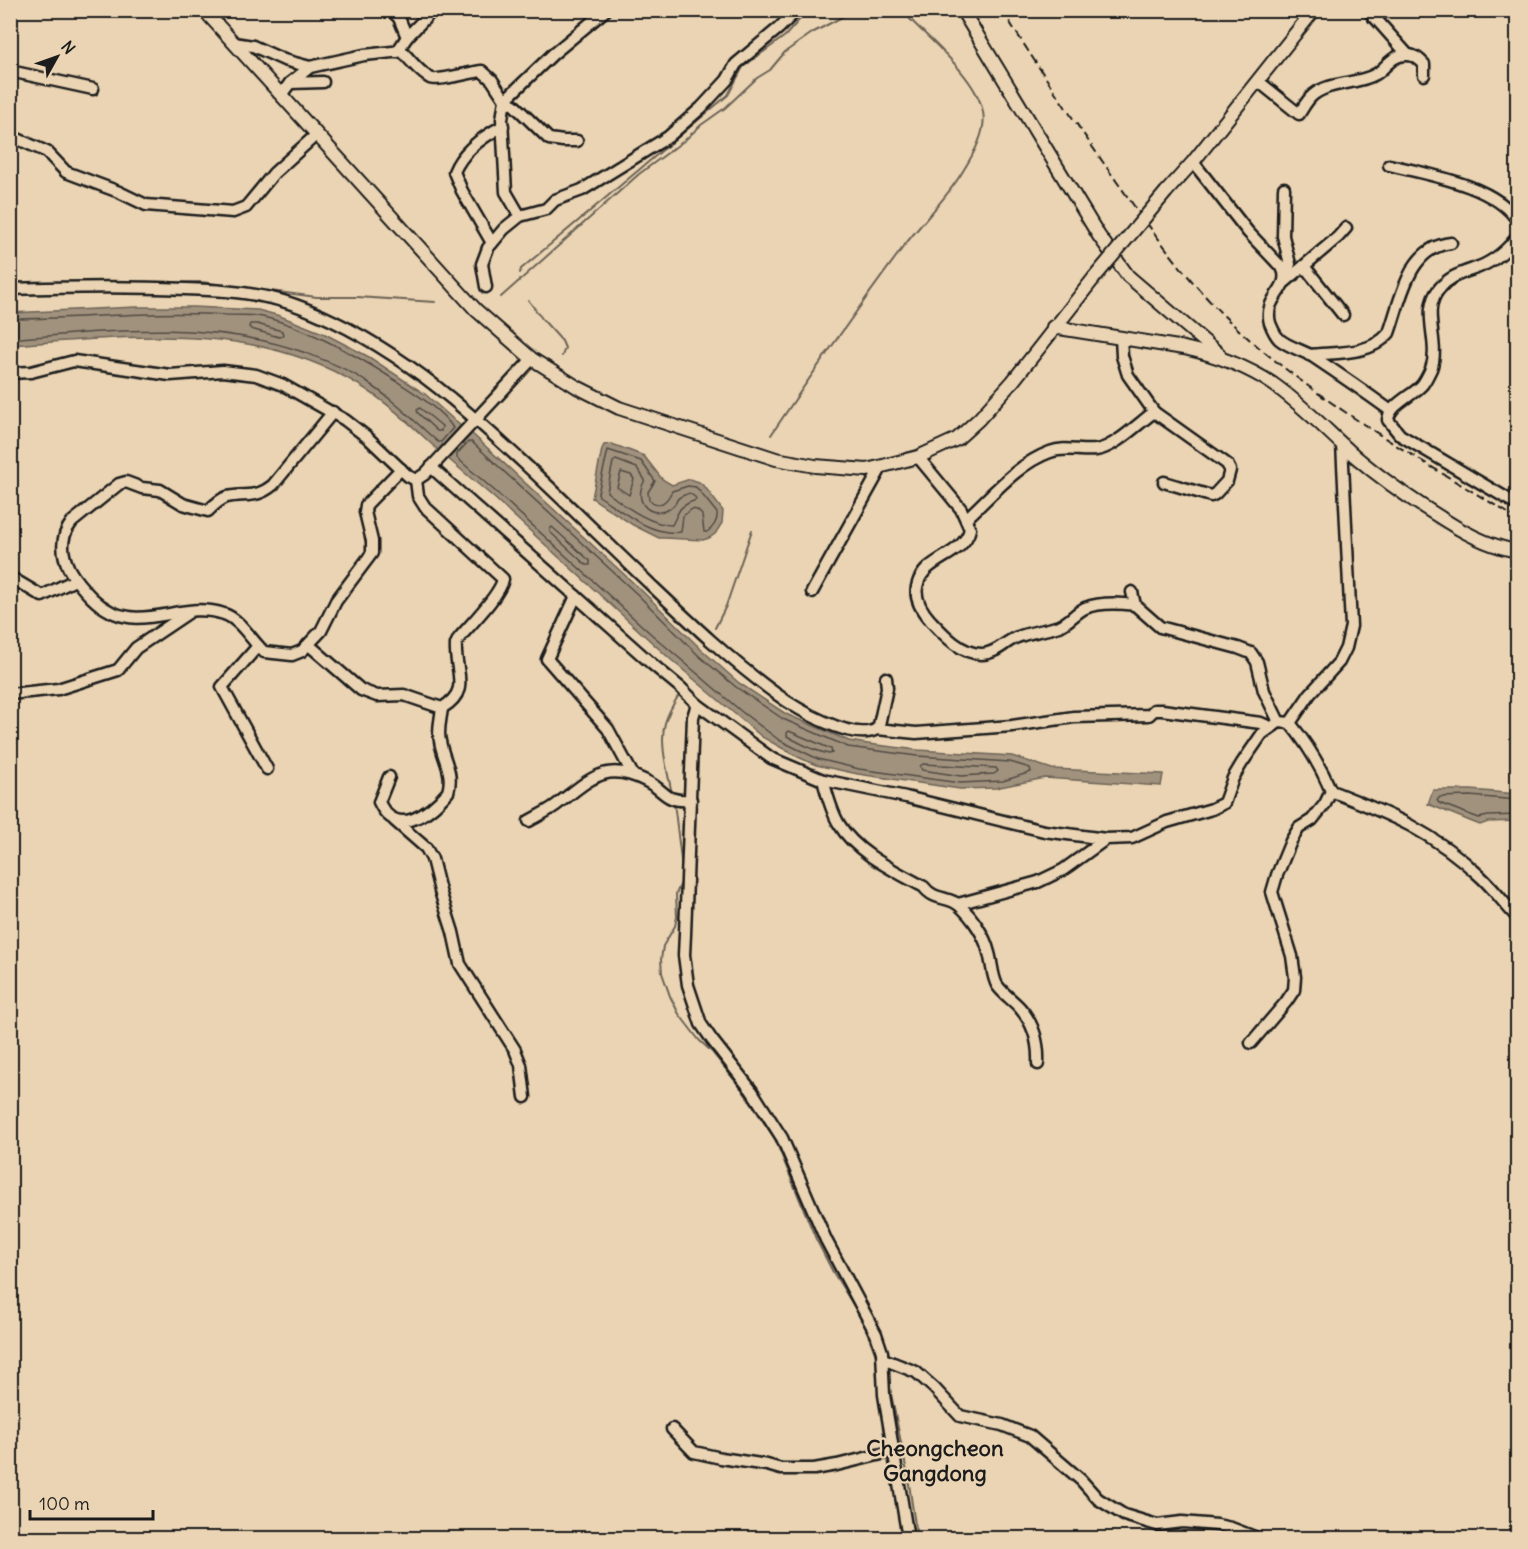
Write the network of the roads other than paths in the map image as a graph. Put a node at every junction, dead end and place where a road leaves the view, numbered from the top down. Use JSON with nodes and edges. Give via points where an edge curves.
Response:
{"nodes":[{"id":1,"x":204,"y":10,"type":"edge"},
{"id":2,"x":391,"y":10,"type":"edge"},
{"id":3,"x":433,"y":10,"type":"edge"},
{"id":4,"x":606,"y":10,"type":"edge"},
{"id":5,"x":797,"y":10,"type":"edge"},
{"id":6,"x":962,"y":10,"type":"edge"},
{"id":7,"x":1314,"y":10,"type":"edge"},
{"id":8,"x":1387,"y":10,"type":"edge"},
{"id":9,"x":1371,"y":14,"type":"edge"},
{"id":10,"x":407,"y":37,"type":"junction"},
{"id":11,"x":234,"y":43,"type":"junction"},
{"id":12,"x":397,"y":52,"type":"junction"},
{"id":13,"x":1408,"y":55,"type":"junction"},
{"id":14,"x":310,"y":67,"type":"junction"},
{"id":15,"x":10,"y":71,"type":"edge"},
{"id":16,"x":1424,"y":75,"type":"dead end"},
{"id":17,"x":323,"y":81,"type":"dead end"},
{"id":18,"x":1258,"y":81,"type":"junction"},
{"id":19,"x":290,"y":83,"type":"junction"},
{"id":20,"x":93,"y":89,"type":"dead end"},
{"id":21,"x":281,"y":95,"type":"junction"},
{"id":22,"x":505,"y":100,"type":"junction"},
{"id":23,"x":503,"y":126,"type":"junction"},
{"id":24,"x":316,"y":135,"type":"junction"},
{"id":25,"x":10,"y":137,"type":"edge"},
{"id":26,"x":577,"y":141,"type":"dead end"},
{"id":27,"x":1193,"y":162,"type":"junction"},
{"id":28,"x":1389,"y":165,"type":"dead end"},
{"id":29,"x":1284,"y":188,"type":"dead end"},
{"id":30,"x":520,"y":216,"type":"junction"},
{"id":31,"x":1518,"y":222,"type":"edge"},
{"id":32,"x":1346,"y":228,"type":"dead end"},
{"id":33,"x":1518,"y":235,"type":"edge"},
{"id":34,"x":492,"y":243,"type":"junction"},
{"id":35,"x":1450,"y":243,"type":"dead end"},
{"id":36,"x":1304,"y":266,"type":"junction"},
{"id":37,"x":1283,"y":269,"type":"junction"},
{"id":38,"x":1285,"y":282,"type":"junction"},
{"id":39,"x":486,"y":286,"type":"dead end"},
{"id":40,"x":10,"y":289,"type":"edge"},
{"id":41,"x":1343,"y":315,"type":"dead end"},
{"id":42,"x":1053,"y":327,"type":"junction"},
{"id":43,"x":1121,"y":338,"type":"junction"},
{"id":44,"x":1309,"y":355,"type":"junction"},
{"id":45,"x":532,"y":359,"type":"junction"},
{"id":46,"x":1226,"y":360,"type":"junction"},
{"id":47,"x":10,"y":373,"type":"edge"},
{"id":48,"x":1391,"y":411,"type":"junction"},
{"id":49,"x":333,"y":412,"type":"junction"},
{"id":50,"x":1154,"y":412,"type":"junction"},
{"id":51,"x":473,"y":422,"type":"junction"},
{"id":52,"x":1342,"y":444,"type":"junction"},
{"id":53,"x":918,"y":457,"type":"junction"},
{"id":54,"x":431,"y":467,"type":"junction"},
{"id":55,"x":881,"y":468,"type":"junction"},
{"id":56,"x":401,"y":469,"type":"junction"},
{"id":57,"x":416,"y":480,"type":"junction"},
{"id":58,"x":1164,"y":482,"type":"dead end"},
{"id":59,"x":1518,"y":505,"type":"edge"},
{"id":60,"x":967,"y":518,"type":"junction"},
{"id":61,"x":1518,"y":551,"type":"edge"},
{"id":62,"x":10,"y":577,"type":"edge"},
{"id":63,"x":75,"y":580,"type":"junction"},
{"id":64,"x":812,"y":592,"type":"dead end"},
{"id":65,"x":1132,"y":592,"type":"dead end"},
{"id":66,"x":576,"y":596,"type":"junction"},
{"id":67,"x":1135,"y":604,"type":"junction"},
{"id":68,"x":191,"y":611,"type":"junction"},
{"id":69,"x":309,"y":645,"type":"junction"},
{"id":70,"x":258,"y":646,"type":"junction"},
{"id":71,"x":886,"y":678,"type":"dead end"},
{"id":72,"x":10,"y":694,"type":"edge"},
{"id":73,"x":697,"y":704,"type":"junction"},
{"id":74,"x":442,"y":708,"type":"junction"},
{"id":75,"x":1280,"y":724,"type":"junction"},
{"id":76,"x":877,"y":729,"type":"junction"},
{"id":77,"x":267,"y":769,"type":"dead end"},
{"id":78,"x":633,"y":775,"type":"junction"},
{"id":79,"x":389,"y":777,"type":"dead end"},
{"id":80,"x":823,"y":780,"type":"junction"},
{"id":81,"x":1331,"y":791,"type":"junction"},
{"id":82,"x":691,"y":800,"type":"junction"},
{"id":83,"x":394,"y":820,"type":"junction"},
{"id":84,"x":529,"y":821,"type":"dead end"},
{"id":85,"x":1106,"y":839,"type":"junction"},
{"id":86,"x":958,"y":904,"type":"junction"},
{"id":87,"x":1518,"y":918,"type":"edge"},
{"id":88,"x":1251,"y":1043,"type":"dead end"},
{"id":89,"x":1038,"y":1064,"type":"dead end"},
{"id":90,"x":525,"y":1097,"type":"dead end"},
{"id":91,"x":884,"y":1367,"type":"junction"},
{"id":92,"x":672,"y":1429,"type":"dead end"},
{"id":93,"x":894,"y":1451,"type":"junction"},
{"id":94,"x":908,"y":1539,"type":"edge"},
{"id":95,"x":1257,"y":1539,"type":"edge"}],
"edges":[{"from":1,"to":11,"type":"main road"},
{"from":2,"to":10,"type":"street"},
{"from":3,"to":10,"type":"street"},
{"from":4,"to":22,"type":"street"},
{"from":5,"to":30,"type":"street","via":[[736,64],[701,108],[668,137],[582,190]]},
{"from":6,"to":46,"type":"main road","via":[[1099,236],[1128,276]]},
{"from":7,"to":18,"type":"main road"},
{"from":8,"to":9,"type":"street"},
{"from":9,"to":13,"type":"street"},
{"from":10,"to":12,"type":"street"},
{"from":11,"to":14,"type":"street"},
{"from":11,"to":21,"type":"main road"},
{"from":12,"to":14,"type":"street"},
{"from":12,"to":22,"type":"street","via":[[402,51],[437,81],[482,71]]},
{"from":13,"to":16,"type":"street","via":[[1424,64]]},
{"from":13,"to":18,"type":"street","via":[[1390,60],[1365,79],[1325,88],[1313,95],[1299,114]]},
{"from":14,"to":19,"type":"street"},
{"from":15,"to":20,"type":"street"},
{"from":17,"to":19,"type":"street"},
{"from":18,"to":27,"type":"main road"},
{"from":19,"to":21,"type":"street"},
{"from":21,"to":24,"type":"main road"},
{"from":22,"to":23,"type":"street"},
{"from":22,"to":26,"type":"street","via":[[549,139]]},
{"from":23,"to":30,"type":"street","via":[[506,192]]},
{"from":23,"to":34,"type":"street","via":[[466,153],[454,172]]},
{"from":24,"to":25,"type":"street","via":[[238,212],[146,205],[66,172],[47,152]]},
{"from":24,"to":45,"type":"main road","via":[[476,310]]},
{"from":27,"to":37,"type":"street"},
{"from":27,"to":42,"type":"main road","bridge":true},
{"from":28,"to":31,"type":"street","via":[[1485,193],[1507,207]]},
{"from":29,"to":37,"type":"street","via":[[1284,236],[1290,264]]},
{"from":30,"to":34,"type":"street"},
{"from":32,"to":36,"type":"street"},
{"from":33,"to":48,"type":"street","via":[[1500,255],[1458,273],[1437,291],[1430,310],[1435,350],[1432,366],[1420,386]]},
{"from":34,"to":39,"type":"street","via":[[482,264]]},
{"from":35,"to":44,"type":"street","via":[[1429,249],[1414,266],[1384,339],[1358,350]]},
{"from":36,"to":38,"type":"street"},
{"from":36,"to":41,"type":"street"},
{"from":37,"to":38,"type":"street"},
{"from":38,"to":44,"type":"street","via":[[1271,302],[1270,322],[1280,340]]},
{"from":40,"to":51,"type":"street","via":[[154,287],[268,297],[314,313],[380,347],[452,399]]},
{"from":42,"to":43,"type":"main road"},
{"from":42,"to":53,"type":"main road","via":[[1013,381],[968,430]]},
{"from":43,"to":46,"type":"main road","via":[[1184,348]]},
{"from":43,"to":50,"type":"street","via":[[1128,375]]},
{"from":44,"to":48,"type":"street"},
{"from":45,"to":51,"type":"street"},
{"from":45,"to":55,"type":"main road","via":[[620,408],[743,449],[815,466]]},
{"from":46,"to":52,"type":"main road","via":[[1273,385]]},
{"from":47,"to":49,"type":"street","via":[[74,361],[170,375],[233,371],[269,379]]},
{"from":48,"to":59,"type":"street","via":[[1388,420],[1400,435]]},
{"from":49,"to":56,"type":"street","via":[[356,427]]},
{"from":49,"to":63,"type":"street","via":[[263,493],[221,499],[208,511],[183,504],[160,490],[119,484],[66,530],[63,557]]},
{"from":50,"to":58,"type":"street","via":[[1221,459],[1230,470],[1227,481],[1211,496]]},
{"from":50,"to":60,"type":"street","via":[[1109,446],[1096,450],[1061,449],[1039,457],[1004,482]]},
{"from":51,"to":54,"type":"street"},
{"from":51,"to":76,"type":"street","via":[[720,649],[775,693],[831,724],[855,732]]},
{"from":52,"to":61,"type":"main road","via":[[1370,469],[1440,517],[1477,539]]},
{"from":52,"to":75,"type":"street","via":[[1351,626],[1340,662]]},
{"from":53,"to":55,"type":"main road"},
{"from":53,"to":60,"type":"street"},
{"from":54,"to":57,"type":"street"},
{"from":54,"to":66,"type":"street"},
{"from":55,"to":64,"type":"street"},
{"from":56,"to":57,"type":"street"},
{"from":56,"to":69,"type":"street","via":[[366,506],[372,553]]},
{"from":57,"to":74,"type":"street","via":[[418,496],[425,507],[503,579],[496,594],[459,638],[455,648],[460,687],[455,698]]},
{"from":60,"to":67,"type":"street","via":[[970,529],[964,543],[928,569],[917,585],[917,597],[922,612],[952,642],[971,652],[993,652],[1012,639],[1062,625],[1095,605]]},
{"from":62,"to":63,"type":"street","via":[[42,596]]},
{"from":63,"to":68,"type":"street","via":[[103,607],[123,617],[136,619]]},
{"from":65,"to":67,"type":"street"},
{"from":66,"to":73,"type":"street"},
{"from":66,"to":78,"type":"street","via":[[547,659],[608,729]]},
{"from":67,"to":75,"type":"street","via":[[1160,627],[1251,653]]},
{"from":68,"to":70,"type":"street","via":[[233,618]]},
{"from":68,"to":72,"type":"street","via":[[136,648],[118,670],[58,689]]},
{"from":69,"to":70,"type":"street","via":[[292,655],[264,652]]},
{"from":69,"to":74,"type":"street","via":[[361,690],[377,696],[404,695]]},
{"from":70,"to":77,"type":"street","via":[[222,687]]},
{"from":71,"to":76,"type":"street"},
{"from":73,"to":80,"type":"street","via":[[771,758]]},
{"from":73,"to":82,"type":"street","via":[[693,717]]},
{"from":74,"to":83,"type":"street","via":[[438,734],[450,770],[448,792],[414,819]]},
{"from":75,"to":76,"type":"street","via":[[1154,710],[1149,715],[1074,717],[937,732]]},
{"from":75,"to":81,"type":"street","via":[[1308,744]]},
{"from":75,"to":85,"type":"street","via":[[1262,734],[1233,778],[1224,802],[1132,838]]},
{"from":78,"to":82,"type":"street","via":[[665,796]]},
{"from":78,"to":84,"type":"street","via":[[600,773]]},
{"from":79,"to":83,"type":"street","via":[[379,802]]},
{"from":80,"to":85,"type":"street","via":[[1044,831]]},
{"from":80,"to":86,"type":"street","via":[[838,822],[848,837],[928,893]]},
{"from":81,"to":87,"type":"street","via":[[1406,822],[1443,844],[1483,878]]},
{"from":81,"to":88,"type":"street","via":[[1312,820],[1299,828],[1277,875],[1272,892],[1292,956],[1294,990]]},
{"from":82,"to":91,"type":"street","via":[[684,955],[692,997],[712,1040],[753,1091],[782,1138],[826,1240],[876,1334]]},
{"from":83,"to":90,"type":"street","via":[[432,858],[460,964],[515,1050]]},
{"from":85,"to":86,"type":"street","via":[[1064,870],[1038,882]]},
{"from":86,"to":89,"type":"street","via":[[983,935],[997,984],[1020,1008],[1035,1033]]},
{"from":91,"to":93,"type":"street"},
{"from":91,"to":95,"type":"street","via":[[916,1372],[960,1416],[1030,1436],[1098,1499],[1124,1515],[1157,1525],[1217,1525]]},
{"from":92,"to":93,"type":"street","via":[[694,1452],[781,1469],[814,1469]]},
{"from":93,"to":94,"type":"street"}]}
